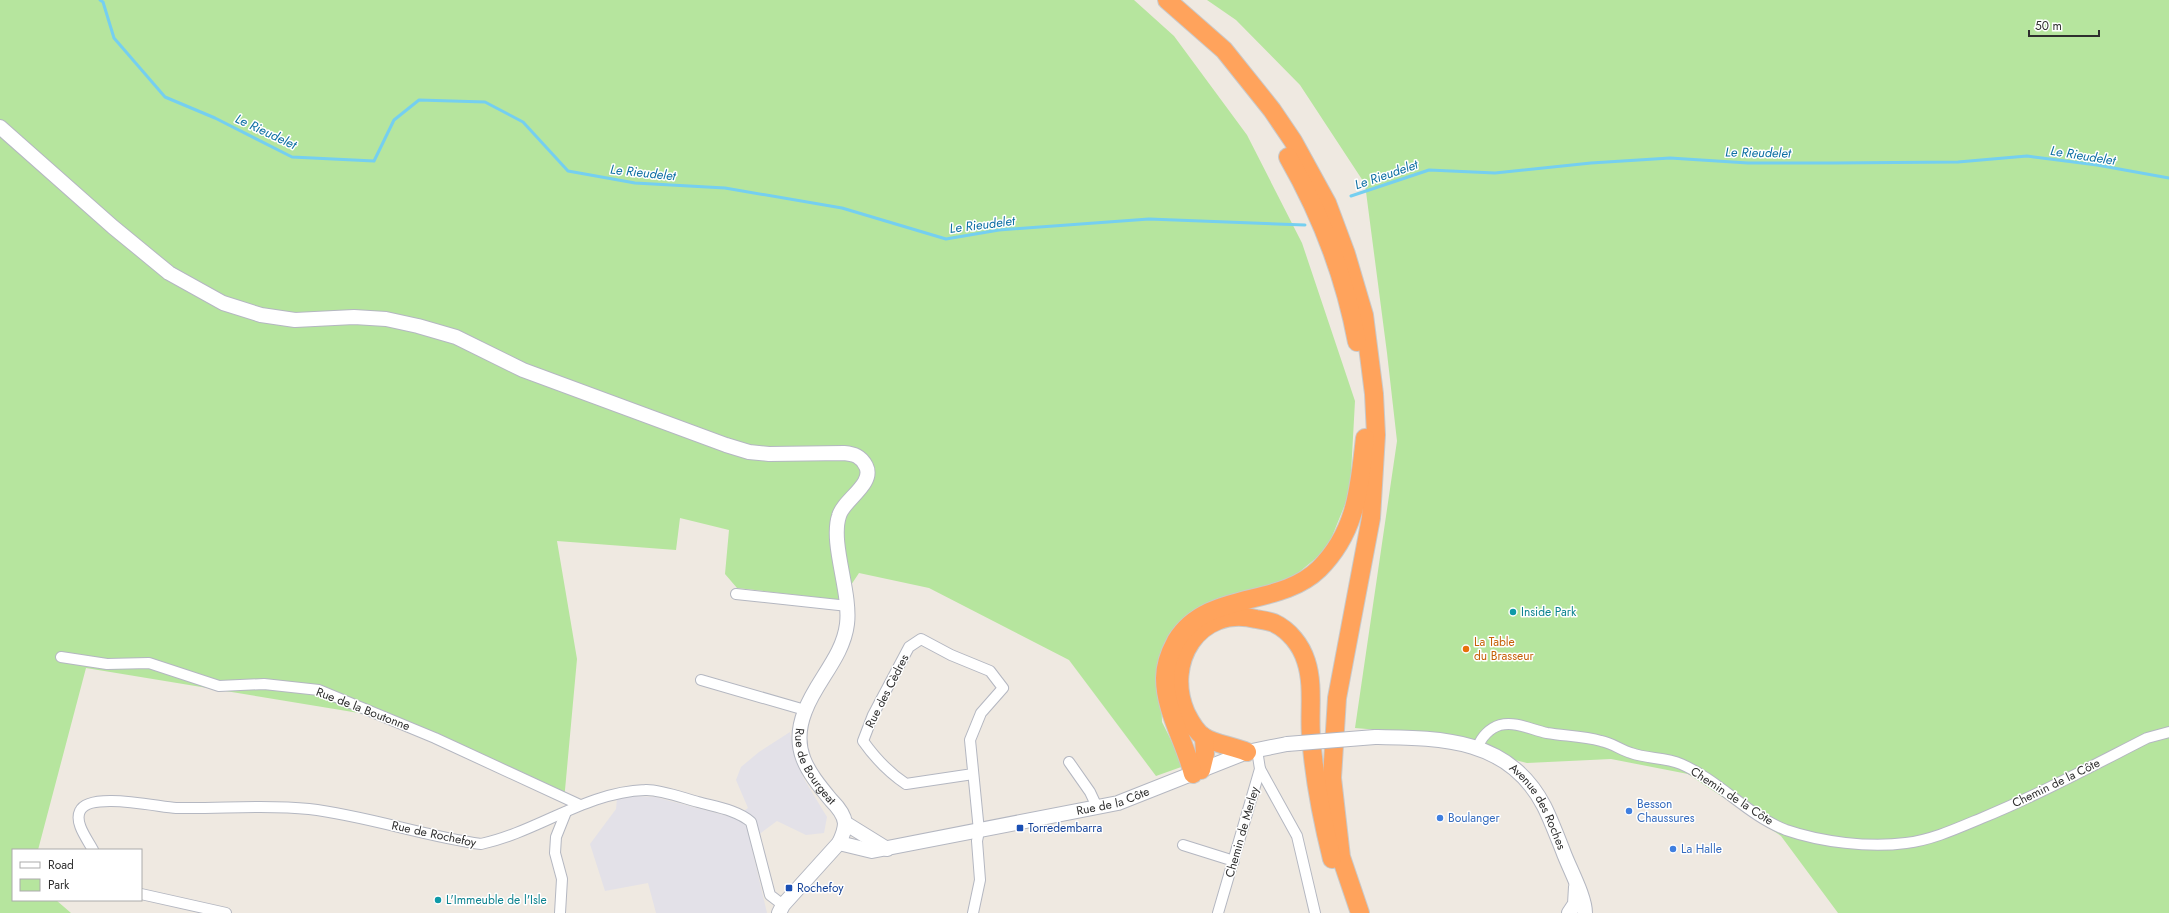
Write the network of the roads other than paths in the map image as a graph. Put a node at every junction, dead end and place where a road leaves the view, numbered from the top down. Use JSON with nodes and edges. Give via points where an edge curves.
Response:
{"nodes":[{"id":1,"x":1154,"y":0,"type":"edge"},
{"id":2,"x":1167,"y":0,"type":"edge"},
{"id":3,"x":0,"y":126,"type":"edge"},
{"id":4,"x":1367,"y":427,"type":"junction"},
{"id":5,"x":736,"y":594,"type":"dead end"},
{"id":6,"x":848,"y":606,"type":"junction"},
{"id":7,"x":61,"y":657,"type":"dead end"},
{"id":8,"x":702,"y":680,"type":"dead end"},
{"id":9,"x":805,"y":710,"type":"junction"},
{"id":10,"x":2169,"y":732,"type":"edge"},
{"id":11,"x":1204,"y":737,"type":"junction"},
{"id":12,"x":1375,"y":737,"type":"joint"},
{"id":13,"x":1478,"y":747,"type":"junction"},
{"id":14,"x":1252,"y":751,"type":"junction"},
{"id":15,"x":1069,"y":762,"type":"dead end"},
{"id":16,"x":1260,"y":769,"type":"junction"},
{"id":17,"x":1197,"y":772,"type":"junction"},
{"id":18,"x":973,"y":774,"type":"junction"},
{"id":19,"x":580,"y":805,"type":"junction"},
{"id":20,"x":1097,"y":808,"type":"junction"},
{"id":21,"x":566,"y":812,"type":"junction"},
{"id":22,"x":845,"y":823,"type":"junction"},
{"id":23,"x":979,"y":831,"type":"junction"},
{"id":24,"x":839,"y":843,"type":"junction"},
{"id":25,"x":1183,"y":845,"type":"dead end"},
{"id":26,"x":93,"y":849,"type":"edge"},
{"id":27,"x":887,"y":849,"type":"junction"},
{"id":28,"x":1234,"y":861,"type":"junction"},
{"id":29,"x":1575,"y":884,"type":"junction"},
{"id":30,"x":142,"y":894,"type":"edge"},
{"id":31,"x":781,"y":909,"type":"edge"},
{"id":32,"x":226,"y":913,"type":"edge"},
{"id":33,"x":560,"y":913,"type":"edge"},
{"id":34,"x":973,"y":913,"type":"edge"},
{"id":35,"x":1218,"y":913,"type":"edge"},
{"id":36,"x":1316,"y":913,"type":"edge"},
{"id":37,"x":1348,"y":913,"type":"edge"},
{"id":38,"x":1353,"y":913,"type":"edge"},
{"id":39,"x":1360,"y":913,"type":"edge"},
{"id":40,"x":1569,"y":913,"type":"edge"},
{"id":41,"x":1584,"y":913,"type":"edge"}],
"edges":[{"from":1,"to":4,"type":"highway","via":[[1204,45],[1252,101],[1274,134],[1312,203],[1343,285],[1355,329],[1361,361]]},
{"from":2,"to":39,"type":"highway","via":[[1224,50],[1293,141],[1327,203],[1364,314],[1374,394],[1376,435],[1372,511],[1337,698],[1332,778],[1341,857]]},
{"from":3,"to":6,"type":"street","name":"Rue de Bourgeat","via":[[113,228],[169,273],[223,303],[261,315],[295,320],[367,318],[418,326],[456,337],[523,370],[749,452],[856,454],[868,470],[861,487],[844,505],[838,516],[837,536]]},
{"from":4,"to":17,"type":"highway","via":[[1356,504],[1344,535],[1322,564],[1300,581],[1201,615],[1182,632],[1172,647],[1167,660],[1166,691]]},
{"from":4,"to":38,"type":"highway","via":[[1363,518],[1331,696],[1327,736],[1329,808],[1334,846]]},
{"from":5,"to":6,"type":"street"},
{"from":6,"to":9,"type":"street","name":"Rue de Bourgeat","via":[[847,625],[842,641]]},
{"from":7,"to":19,"type":"street","name":"Rue de la Boutonne","via":[[107,664],[149,663],[219,686],[264,684],[319,690],[435,738]]},
{"from":8,"to":9,"type":"street"},
{"from":9,"to":22,"type":"street","name":"Rue de Bourgeat","via":[[800,729],[800,752],[807,771],[840,810]]},
{"from":10,"to":13,"type":"street","name":"Chemin de la Côte","via":[[2147,738],[2012,806],[1951,831],[1908,843],[1876,846],[1788,830],[1763,820],[1682,764],[1632,754],[1601,740],[1547,733],[1511,724],[1498,725],[1486,733]]},
{"from":11,"to":14,"type":"highway"},
{"from":11,"to":17,"type":"highway","via":[[1205,754]]},
{"from":11,"to":37,"type":"highway","via":[[1190,722],[1182,704],[1178,685],[1183,656],[1191,641],[1204,627],[1221,620],[1246,616],[1273,623],[1292,637],[1306,660],[1310,675],[1311,736],[1318,792],[1330,852]]},
{"from":12,"to":13,"type":"street","name":"Avenue des Roches","via":[[1419,738]]},
{"from":12,"to":14,"type":"street","name":"Rue de la Côte","bridge":true,"via":[[1287,744]]},
{"from":13,"to":29,"type":"street","name":"Avenue des Roches","via":[[1502,760],[1530,785],[1543,804],[1553,826]]},
{"from":14,"to":16,"type":"street","name":"Chemin de Merley"},
{"from":14,"to":17,"type":"street","name":"Rue de la Côte"},
{"from":15,"to":20,"type":"street","via":[[1090,792]]},
{"from":16,"to":28,"type":"street","name":"Chemin de Merley"},
{"from":16,"to":36,"type":"street","via":[[1297,836]]},
{"from":17,"to":20,"type":"street","name":"Rue de la Côte","via":[[1118,803]]},
{"from":18,"to":18,"type":"street","name":"Rue des Cèdres","via":[[970,740],[981,713],[1003,688],[990,671],[921,639],[909,647],[873,715],[863,741],[875,758],[906,784]]},
{"from":18,"to":23,"type":"street","name":"Rue des Cèdres"},
{"from":19,"to":21,"type":"street","name":"Rue de Rochefoy"},
{"from":19,"to":31,"type":"street","name":"Rue de Rochefoy","via":[[618,793],[646,790],[718,807],[743,816],[751,822],[770,895]]},
{"from":20,"to":23,"type":"street","name":"Rue de la Côte"},
{"from":21,"to":26,"type":"street","name":"Rue de Rochefoy","via":[[502,840],[481,844],[310,809],[265,806],[176,808],[125,801],[98,802],[86,804],[80,811],[79,820]]},
{"from":21,"to":33,"type":"street","via":[[556,837],[555,853],[562,879]]},
{"from":22,"to":24,"type":"street"},
{"from":22,"to":27,"type":"street"},
{"from":23,"to":27,"type":"street","name":"Rue de la Côte"},
{"from":23,"to":34,"type":"street","name":"Rue des Cèdres","via":[[977,841],[980,880]]},
{"from":24,"to":27,"type":"street","name":"Rue de la Côte","via":[[872,851]]},
{"from":24,"to":31,"type":"street"},
{"from":25,"to":28,"type":"street"},
{"from":28,"to":35,"type":"street","name":"Chemin de Merley"},
{"from":29,"to":40,"type":"street","name":"Avenue des Roches","via":[[1575,904]]},
{"from":29,"to":41,"type":"street","name":"Avenue des Roches","via":[[1582,897]]},
{"from":30,"to":32,"type":"street"}]}
